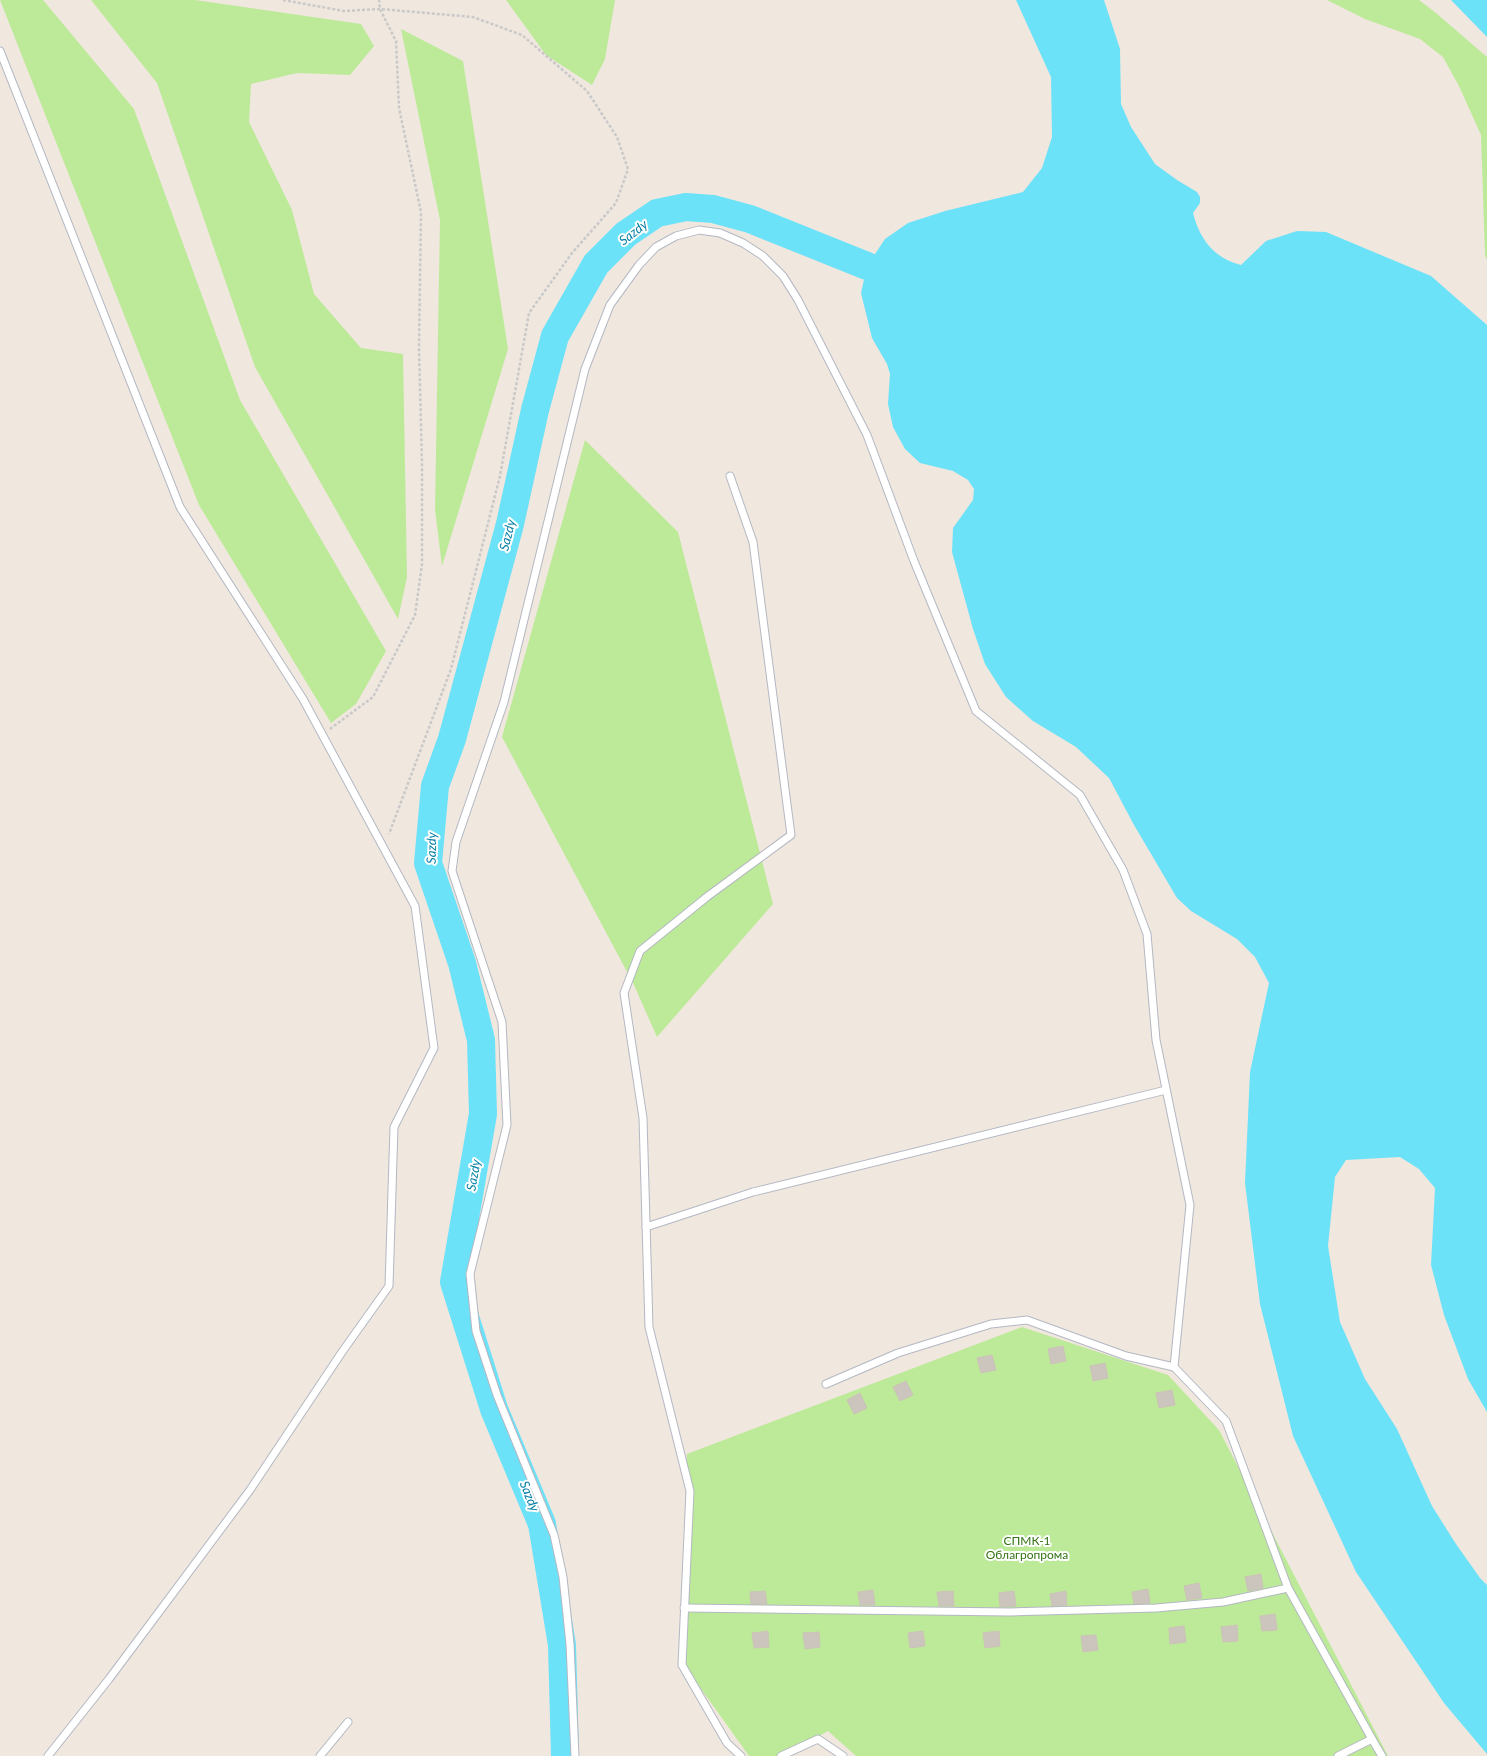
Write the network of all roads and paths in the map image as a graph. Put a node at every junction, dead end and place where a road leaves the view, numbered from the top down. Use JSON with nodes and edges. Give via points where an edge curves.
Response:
{"nodes":[{"id":1,"x":283,"y":0,"type":"edge"},
{"id":2,"x":379,"y":0,"type":"edge"},
{"id":3,"x":380,"y":9,"type":"junction"},
{"id":4,"x":0,"y":51,"type":"edge"},
{"id":5,"x":730,"y":476,"type":"dead end"},
{"id":6,"x":322,"y":735,"type":"junction"},
{"id":7,"x":383,"y":848,"type":"junction"},
{"id":8,"x":1166,"y":1090,"type":"junction"},
{"id":9,"x":646,"y":1227,"type":"junction"},
{"id":10,"x":1174,"y":1367,"type":"junction"},
{"id":11,"x":826,"y":1384,"type":"dead end"},
{"id":12,"x":1288,"y":1588,"type":"junction"},
{"id":13,"x":684,"y":1608,"type":"junction"},
{"id":14,"x":348,"y":1722,"type":"dead end"},
{"id":15,"x":1372,"y":1739,"type":"junction"},
{"id":16,"x":48,"y":1756,"type":"edge"},
{"id":17,"x":320,"y":1756,"type":"edge"},
{"id":18,"x":575,"y":1756,"type":"edge"},
{"id":19,"x":741,"y":1756,"type":"edge"},
{"id":20,"x":781,"y":1756,"type":"edge"},
{"id":21,"x":842,"y":1756,"type":"edge"},
{"id":22,"x":1338,"y":1756,"type":"edge"},
{"id":23,"x":1382,"y":1756,"type":"edge"}],
"edges":[{"from":1,"to":3,"type":"path","via":[[344,11]]},
{"from":2,"to":3,"type":"path"},
{"from":3,"to":6,"type":"path","via":[[396,40],[399,108],[421,212],[419,347],[422,564],[415,615],[373,697]]},
{"from":3,"to":7,"type":"path","via":[[473,17],[522,35],[587,91],[617,137],[628,169],[616,203],[572,253],[529,313],[500,476],[451,669]]},
{"from":4,"to":6,"type":"lane","via":[[180,507],[303,699]]},
{"from":5,"to":9,"type":"lane","via":[[753,542],[791,835],[708,896],[640,951],[624,993],[643,1118]]},
{"from":6,"to":7,"type":"lane"},
{"from":7,"to":16,"type":"lane","via":[[415,906],[434,1048],[394,1127],[389,1286],[250,1490],[109,1679]]},
{"from":8,"to":9,"type":"lane","via":[[753,1192]]},
{"from":8,"to":10,"type":"lane","via":[[1190,1205]]},
{"from":8,"to":18,"type":"lane","via":[[1156,1040],[1147,934],[1123,870],[1080,795],[976,712],[866,435],[798,300],[783,276],[763,256],[743,243],[720,233],[700,230],[676,236],[656,247],[639,265],[610,305],[585,369],[504,702],[456,842],[452,871],[502,1022],[507,1125],[470,1274],[476,1331],[497,1395],[554,1535],[565,1592]]},
{"from":9,"to":13,"type":"lane","via":[[649,1327],[690,1491]]},
{"from":10,"to":11,"type":"lane","via":[[1126,1356],[1027,1320],[992,1324],[905,1350]]},
{"from":10,"to":12,"type":"lane","via":[[1226,1421]]},
{"from":12,"to":13,"type":"lane","via":[[1223,1602],[1156,1608],[1002,1612]]},
{"from":12,"to":15,"type":"lane"},
{"from":13,"to":19,"type":"lane","via":[[682,1665],[727,1743]]},
{"from":14,"to":17,"type":"lane"},
{"from":15,"to":22,"type":"lane"},
{"from":15,"to":23,"type":"lane"},
{"from":20,"to":21,"type":"lane","via":[[818,1739]]}]}
